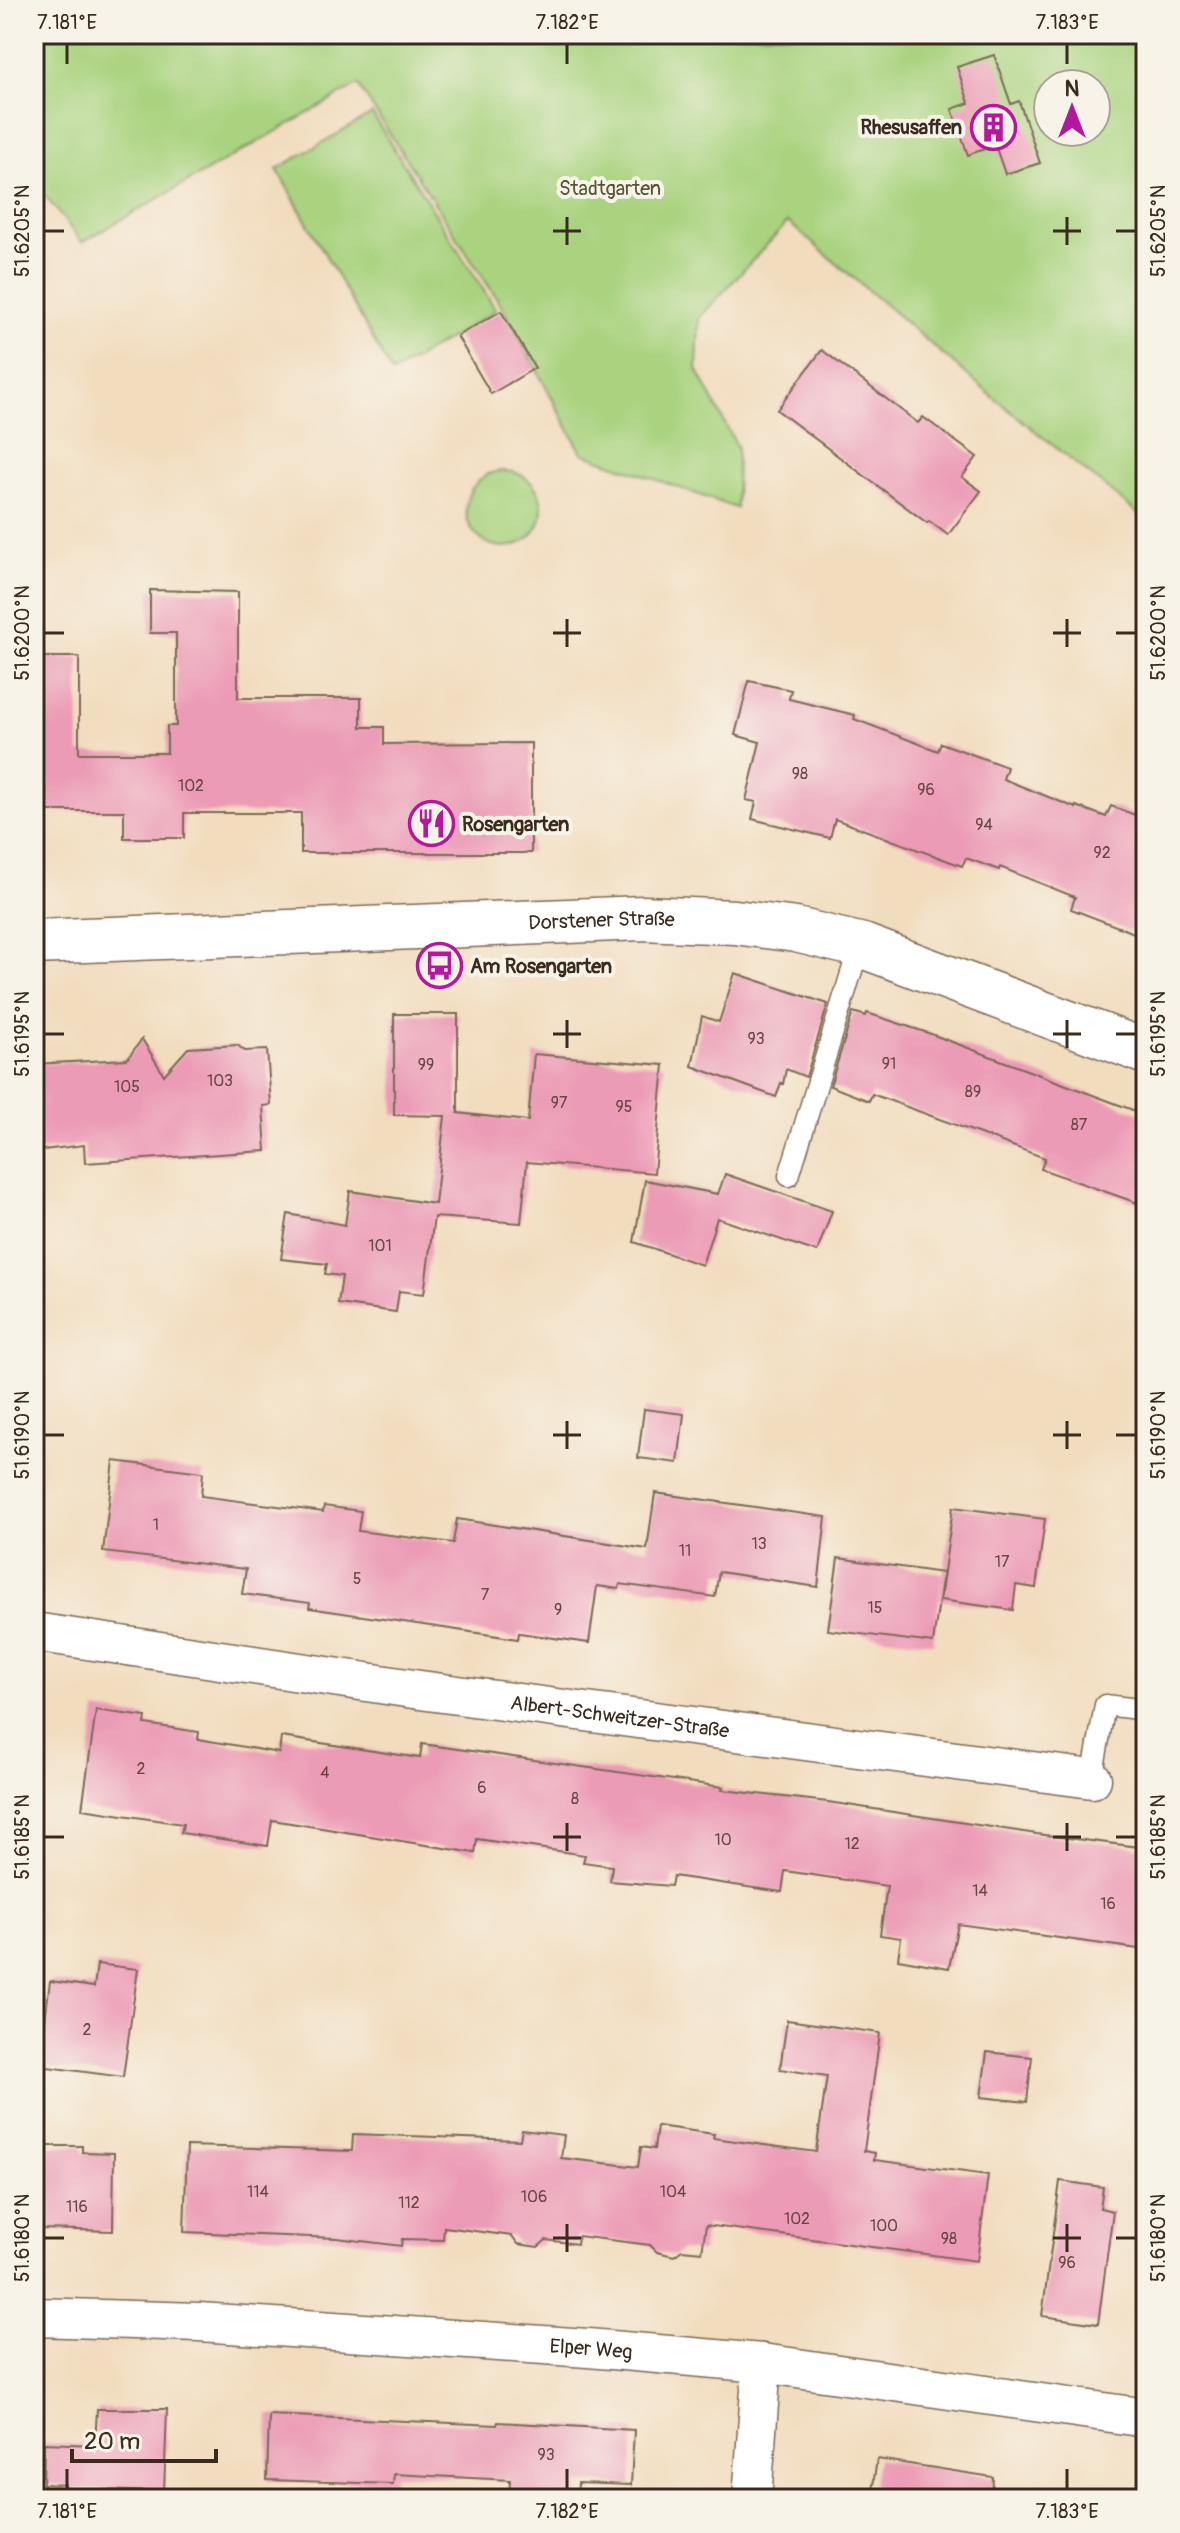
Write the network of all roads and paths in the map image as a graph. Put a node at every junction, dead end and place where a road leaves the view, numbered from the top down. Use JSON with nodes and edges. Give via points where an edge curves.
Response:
{"nodes":[{"id":1,"x":34,"y":942,"type":"edge"},
{"id":2,"x":863,"y":946,"type":"junction"},
{"id":3,"x":1146,"y":1052,"type":"edge"},
{"id":4,"x":789,"y":1176,"type":"dead end"},
{"id":5,"x":34,"y":1632,"type":"edge"},
{"id":6,"x":1146,"y":1710,"type":"edge"},
{"id":7,"x":1092,"y":1779,"type":"joint"},
{"id":8,"x":34,"y":2317,"type":"edge"},
{"id":9,"x":762,"y":2363,"type":"junction"},
{"id":10,"x":1146,"y":2418,"type":"edge"},
{"id":11,"x":752,"y":2499,"type":"edge"}],
"edges":[{"from":1,"to":2,"type":"main road","name":"Dorstener Straße","via":[[643,918],[735,922]]},
{"from":2,"to":3,"type":"main road","name":"Dorstener Straße"},
{"from":2,"to":4,"type":"lane"},
{"from":5,"to":7,"type":"street","name":"Albert-Schweitzer-Straße","via":[[420,1690]]},
{"from":6,"to":7,"type":"lane","name":"Albert-Schweitzer-Straße","via":[[1105,1705]]},
{"from":8,"to":9,"type":"street","name":"Elper Weg","via":[[199,2322]]},
{"from":9,"to":10,"type":"street","name":"Elper Weg"},
{"from":9,"to":11,"type":"street"}]}
